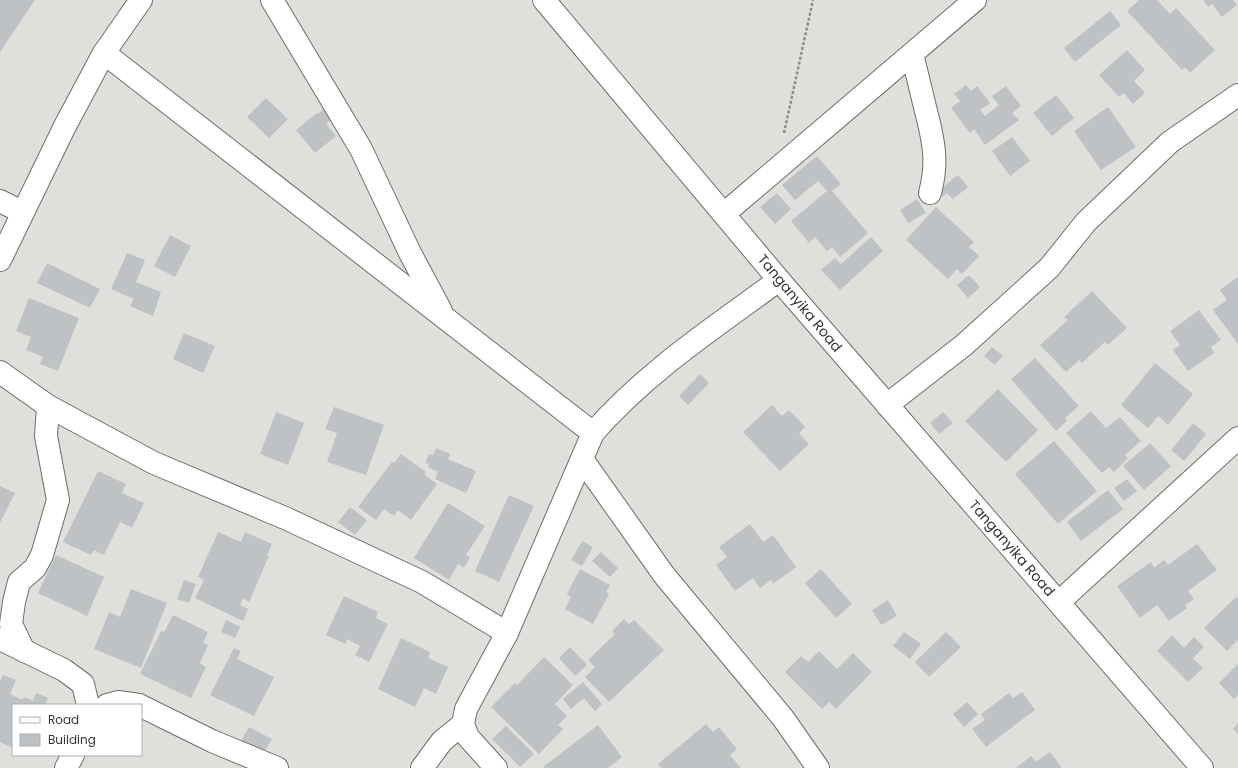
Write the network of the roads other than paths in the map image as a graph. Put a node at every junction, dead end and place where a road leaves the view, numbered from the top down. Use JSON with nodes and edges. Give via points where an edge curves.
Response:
{"nodes":[{"id":1,"x":141,"y":0,"type":"edge"},
{"id":2,"x":272,"y":0,"type":"edge"},
{"id":3,"x":544,"y":0,"type":"edge"},
{"id":4,"x":975,"y":0,"type":"edge"},
{"id":5,"x":104,"y":53,"type":"junction"},
{"id":6,"x":912,"y":54,"type":"junction"},
{"id":7,"x":1238,"y":96,"type":"edge"},
{"id":8,"x":930,"y":193,"type":"dead end"},
{"id":9,"x":0,"y":201,"type":"edge"},
{"id":10,"x":22,"y":212,"type":"junction"},
{"id":11,"x":725,"y":213,"type":"junction"},
{"id":12,"x":0,"y":260,"type":"edge"},
{"id":13,"x":779,"y":280,"type":"junction"},
{"id":14,"x":444,"y":317,"type":"junction"},
{"id":15,"x":0,"y":372,"type":"edge"},
{"id":16,"x":48,"y":406,"type":"junction"},
{"id":17,"x":887,"y":406,"type":"junction"},
{"id":18,"x":594,"y":433,"type":"junction"},
{"id":19,"x":1238,"y":438,"type":"edge"},
{"id":20,"x":582,"y":459,"type":"junction"},
{"id":21,"x":1059,"y":602,"type":"junction"},
{"id":22,"x":507,"y":633,"type":"junction"},
{"id":23,"x":0,"y":639,"type":"edge"},
{"id":24,"x":24,"y":651,"type":"junction"},
{"id":25,"x":88,"y":704,"type":"edge"},
{"id":26,"x":111,"y":704,"type":"edge"},
{"id":27,"x":133,"y":704,"type":"edge"},
{"id":28,"x":142,"y":706,"type":"edge"},
{"id":29,"x":463,"y":724,"type":"junction"},
{"id":30,"x":72,"y":756,"type":"edge"},
{"id":31,"x":66,"y":768,"type":"edge"},
{"id":32,"x":277,"y":768,"type":"edge"},
{"id":33,"x":422,"y":768,"type":"edge"},
{"id":34,"x":496,"y":768,"type":"edge"},
{"id":35,"x":818,"y":768,"type":"edge"},
{"id":36,"x":1202,"y":768,"type":"edge"}],
"edges":[{"from":1,"to":5,"type":"street"},
{"from":2,"to":14,"type":"street","via":[[361,149],[410,253]]},
{"from":3,"to":11,"type":"street","name":"Tanganyika Road"},
{"from":4,"to":6,"type":"street"},
{"from":5,"to":10,"type":"street"},
{"from":5,"to":14,"type":"street"},
{"from":6,"to":8,"type":"street","via":[[934,139],[935,158]]},
{"from":6,"to":11,"type":"street"},
{"from":7,"to":17,"type":"street","via":[[1170,142],[1086,222],[1049,268],[964,345]]},
{"from":9,"to":10,"type":"street"},
{"from":10,"to":12,"type":"street"},
{"from":11,"to":13,"type":"street","name":"Tanganyika Road"},
{"from":13,"to":17,"type":"street","name":"Tanganyika Road"},
{"from":13,"to":18,"type":"street","via":[[700,338],[633,393]]},
{"from":14,"to":18,"type":"street"},
{"from":15,"to":16,"type":"street"},
{"from":16,"to":22,"type":"street","via":[[154,463],[285,518],[422,582]]},
{"from":16,"to":24,"type":"street","via":[[46,436],[58,500],[42,555],[35,568],[19,582],[14,602],[10,624]]},
{"from":17,"to":21,"type":"street","name":"Tanganyika Road"},
{"from":18,"to":20,"type":"street"},
{"from":19,"to":21,"type":"street"},
{"from":20,"to":22,"type":"street"},
{"from":20,"to":35,"type":"street","via":[[664,575],[782,718]]},
{"from":21,"to":36,"type":"street","name":"Tanganyika Road"},
{"from":22,"to":29,"type":"street","via":[[466,709]]},
{"from":23,"to":24,"type":"street"},
{"from":24,"to":25,"type":"street","via":[[64,670],[83,684]]},
{"from":26,"to":27,"type":"street"},
{"from":28,"to":32,"type":"street","via":[[212,741]]},
{"from":29,"to":33,"type":"street","via":[[442,741]]},
{"from":29,"to":34,"type":"street","via":[[468,737]]},
{"from":30,"to":31,"type":"street"}]}
